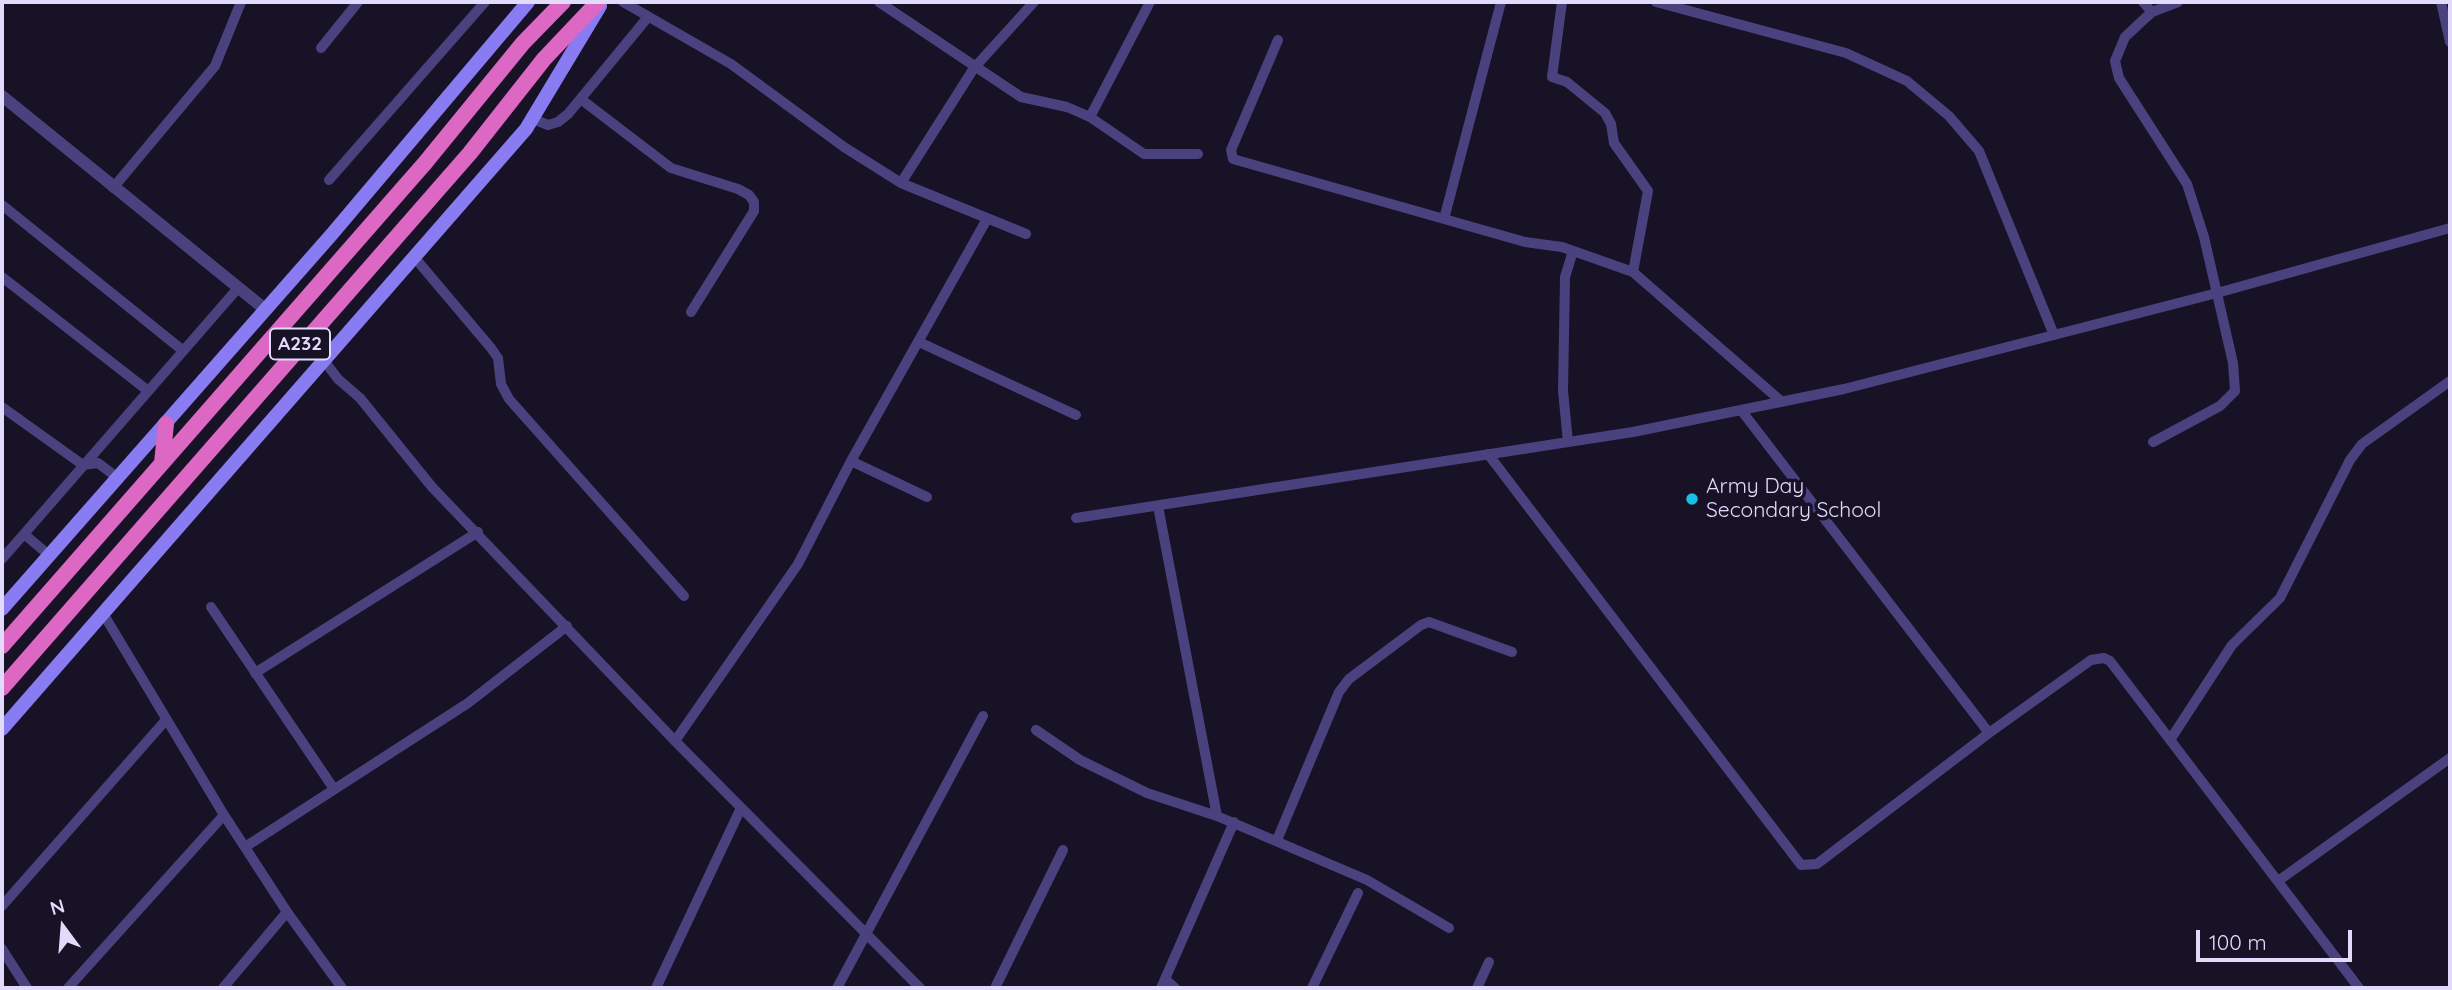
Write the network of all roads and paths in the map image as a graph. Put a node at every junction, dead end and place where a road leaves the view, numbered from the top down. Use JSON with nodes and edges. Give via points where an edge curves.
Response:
{"nodes":[{"id":1,"x":241,"y":2,"type":"edge"},
{"id":2,"x":358,"y":2,"type":"edge"},
{"id":3,"x":485,"y":2,"type":"edge"},
{"id":4,"x":528,"y":2,"type":"edge"},
{"id":5,"x":563,"y":2,"type":"edge"},
{"id":6,"x":600,"y":2,"type":"edge"},
{"id":7,"x":623,"y":2,"type":"edge"},
{"id":8,"x":879,"y":2,"type":"edge"},
{"id":9,"x":1034,"y":2,"type":"edge"},
{"id":10,"x":1150,"y":2,"type":"edge"},
{"id":11,"x":1501,"y":2,"type":"edge"},
{"id":12,"x":1562,"y":2,"type":"edge"},
{"id":13,"x":1656,"y":2,"type":"edge"},
{"id":14,"x":2143,"y":2,"type":"edge"},
{"id":15,"x":2179,"y":2,"type":"edge"},
{"id":16,"x":2441,"y":2,"type":"edge"},
{"id":17,"x":2152,"y":12,"type":"junction"},
{"id":18,"x":648,"y":17,"type":"junction"},
{"id":19,"x":1278,"y":40,"type":"dead end"},
{"id":20,"x":2450,"y":42,"type":"edge"},
{"id":21,"x":321,"y":48,"type":"dead end"},
{"id":22,"x":974,"y":68,"type":"junction"},
{"id":23,"x":2,"y":96,"type":"edge"},
{"id":24,"x":582,"y":100,"type":"junction"},
{"id":25,"x":1090,"y":117,"type":"junction"},
{"id":26,"x":533,"y":119,"type":"junction"},
{"id":27,"x":1199,"y":154,"type":"dead end"},
{"id":28,"x":329,"y":180,"type":"dead end"},
{"id":29,"x":901,"y":183,"type":"junction"},
{"id":30,"x":113,"y":188,"type":"junction"},
{"id":31,"x":2,"y":205,"type":"edge"},
{"id":32,"x":987,"y":219,"type":"junction"},
{"id":33,"x":1444,"y":219,"type":"junction"},
{"id":34,"x":2450,"y":228,"type":"edge"},
{"id":35,"x":1027,"y":234,"type":"dead end"},
{"id":36,"x":1573,"y":251,"type":"junction"},
{"id":37,"x":415,"y":258,"type":"junction"},
{"id":38,"x":1633,"y":272,"type":"junction"},
{"id":39,"x":2,"y":277,"type":"edge"},
{"id":40,"x":238,"y":288,"type":"junction"},
{"id":41,"x":2217,"y":293,"type":"junction"},
{"id":42,"x":266,"y":310,"type":"junction"},
{"id":43,"x":691,"y":312,"type":"dead end"},
{"id":44,"x":2054,"y":335,"type":"junction"},
{"id":45,"x":919,"y":342,"type":"junction"},
{"id":46,"x":181,"y":349,"type":"junction"},
{"id":47,"x":325,"y":362,"type":"junction"},
{"id":48,"x":2450,"y":382,"type":"edge"},
{"id":49,"x":147,"y":390,"type":"junction"},
{"id":50,"x":1782,"y":402,"type":"junction"},
{"id":51,"x":2,"y":407,"type":"edge"},
{"id":52,"x":1741,"y":410,"type":"junction"},
{"id":53,"x":1076,"y":415,"type":"dead end"},
{"id":54,"x":166,"y":424,"type":"junction"},
{"id":55,"x":1568,"y":442,"type":"junction"},
{"id":56,"x":2153,"y":442,"type":"dead end"},
{"id":57,"x":1488,"y":454,"type":"junction"},
{"id":58,"x":851,"y":461,"type":"junction"},
{"id":59,"x":162,"y":463,"type":"junction"},
{"id":60,"x":83,"y":465,"type":"junction"},
{"id":61,"x":118,"y":478,"type":"junction"},
{"id":62,"x":927,"y":497,"type":"dead end"},
{"id":63,"x":1158,"y":506,"type":"junction"},
{"id":64,"x":1076,"y":518,"type":"dead end"},
{"id":65,"x":478,"y":532,"type":"junction"},
{"id":66,"x":24,"y":534,"type":"junction"},
{"id":67,"x":50,"y":556,"type":"junction"},
{"id":68,"x":2,"y":559,"type":"edge"},
{"id":69,"x":684,"y":596,"type":"dead end"},
{"id":70,"x":211,"y":607,"type":"dead end"},
{"id":71,"x":2,"y":610,"type":"edge"},
{"id":72,"x":104,"y":615,"type":"junction"},
{"id":73,"x":567,"y":626,"type":"junction"},
{"id":74,"x":2,"y":646,"type":"edge"},
{"id":75,"x":1512,"y":652,"type":"dead end"},
{"id":76,"x":255,"y":673,"type":"junction"},
{"id":77,"x":2,"y":688,"type":"edge"},
{"id":78,"x":983,"y":716,"type":"dead end"},
{"id":79,"x":165,"y":721,"type":"junction"},
{"id":80,"x":2,"y":729,"type":"edge"},
{"id":81,"x":1036,"y":730,"type":"dead end"},
{"id":82,"x":1989,"y":733,"type":"junction"},
{"id":83,"x":2170,"y":740,"type":"junction"},
{"id":84,"x":675,"y":741,"type":"junction"},
{"id":85,"x":2450,"y":758,"type":"edge"},
{"id":86,"x":334,"y":789,"type":"junction"},
{"id":87,"x":741,"y":808,"type":"junction"},
{"id":88,"x":224,"y":815,"type":"junction"},
{"id":89,"x":1217,"y":816,"type":"junction"},
{"id":90,"x":1234,"y":822,"type":"junction"},
{"id":91,"x":1277,"y":840,"type":"junction"},
{"id":92,"x":245,"y":847,"type":"junction"},
{"id":93,"x":1063,"y":850,"type":"dead end"},
{"id":94,"x":2278,"y":881,"type":"junction"},
{"id":95,"x":1359,"y":893,"type":"dead end"},
{"id":96,"x":2,"y":906,"type":"edge"},
{"id":97,"x":287,"y":912,"type":"junction"},
{"id":98,"x":1449,"y":928,"type":"dead end"},
{"id":99,"x":868,"y":935,"type":"junction"},
{"id":100,"x":2,"y":949,"type":"edge"},
{"id":101,"x":1489,"y":962,"type":"dead end"},
{"id":102,"x":1163,"y":983,"type":"edge"},
{"id":103,"x":27,"y":988,"type":"edge"},
{"id":104,"x":68,"y":988,"type":"edge"},
{"id":105,"x":223,"y":988,"type":"edge"},
{"id":106,"x":342,"y":988,"type":"edge"},
{"id":107,"x":656,"y":988,"type":"edge"},
{"id":108,"x":837,"y":988,"type":"edge"},
{"id":109,"x":920,"y":988,"type":"edge"},
{"id":110,"x":995,"y":988,"type":"edge"},
{"id":111,"x":1175,"y":988,"type":"edge"},
{"id":112,"x":1312,"y":988,"type":"edge"},
{"id":113,"x":1477,"y":988,"type":"edge"},
{"id":114,"x":2358,"y":988,"type":"edge"}],
"edges":[{"from":1,"to":30,"type":"street","via":[[215,66]]},
{"from":2,"to":21,"type":"street"},
{"from":3,"to":28,"type":"street"},
{"from":4,"to":42,"type":"main road"},
{"from":5,"to":59,"type":"highway","number":"A232"},
{"from":6,"to":26,"type":"main road"},
{"from":6,"to":77,"type":"highway","number":"A232","via":[[544,59],[470,153]]},
{"from":7,"to":18,"type":"street"},
{"from":8,"to":22,"type":"street"},
{"from":9,"to":22,"type":"street"},
{"from":10,"to":25,"type":"street"},
{"from":11,"to":33,"type":"street"},
{"from":12,"to":38,"type":"street","via":[[1552,77],[1567,82],[1605,113],[1614,143],[1648,191]]},
{"from":13,"to":44,"type":"street","via":[[1846,53],[1907,81],[1949,116],[1979,151]]},
{"from":14,"to":17,"type":"street"},
{"from":15,"to":17,"type":"street"},
{"from":16,"to":20,"type":"street"},
{"from":17,"to":41,"type":"street","via":[[2126,37],[2115,61],[2119,78],[2187,184]]},
{"from":18,"to":24,"type":"street"},
{"from":18,"to":29,"type":"street","via":[[731,64]]},
{"from":19,"to":33,"type":"street","via":[[1231,150],[1234,159]]},
{"from":22,"to":25,"type":"street","via":[[1021,97]]},
{"from":22,"to":29,"type":"street"},
{"from":23,"to":30,"type":"street"},
{"from":24,"to":26,"type":"street","via":[[558,122],[548,125]]},
{"from":24,"to":43,"type":"street","via":[[671,168],[738,189],[754,202],[754,211]]},
{"from":25,"to":27,"type":"street","via":[[1144,154]]},
{"from":26,"to":37,"type":"main road"},
{"from":29,"to":32,"type":"street"},
{"from":30,"to":40,"type":"street"},
{"from":31,"to":46,"type":"street"},
{"from":32,"to":35,"type":"street"},
{"from":32,"to":45,"type":"street"},
{"from":33,"to":36,"type":"street"},
{"from":34,"to":41,"type":"street"},
{"from":36,"to":38,"type":"street"},
{"from":36,"to":55,"type":"street","via":[[1565,290],[1563,391]]},
{"from":37,"to":47,"type":"main road"},
{"from":37,"to":69,"type":"street","via":[[498,358],[501,384],[509,399]]},
{"from":38,"to":50,"type":"street"},
{"from":39,"to":49,"type":"street"},
{"from":40,"to":42,"type":"street"},
{"from":40,"to":46,"type":"street"},
{"from":41,"to":44,"type":"street"},
{"from":41,"to":56,"type":"street","via":[[2234,363],[2235,391],[2220,406]]},
{"from":42,"to":54,"type":"main road"},
{"from":44,"to":50,"type":"street"},
{"from":45,"to":53,"type":"street"},
{"from":45,"to":58,"type":"street"},
{"from":46,"to":49,"type":"street"},
{"from":47,"to":65,"type":"street","via":[[432,487]]},
{"from":47,"to":72,"type":"main road"},
{"from":48,"to":83,"type":"street","via":[[2362,444],[2280,598],[2232,645]]},
{"from":49,"to":60,"type":"street"},
{"from":50,"to":52,"type":"street"},
{"from":51,"to":60,"type":"street"},
{"from":52,"to":55,"type":"street"},
{"from":52,"to":82,"type":"street"},
{"from":54,"to":59,"type":"highway"},
{"from":54,"to":61,"type":"main road"},
{"from":55,"to":57,"type":"street"},
{"from":57,"to":63,"type":"street"},
{"from":57,"to":82,"type":"street","via":[[1801,865],[1817,864]]},
{"from":58,"to":62,"type":"street"},
{"from":58,"to":84,"type":"street","via":[[798,564]]},
{"from":59,"to":74,"type":"highway","number":"A232"},
{"from":60,"to":61,"type":"street","via":[[98,463]]},
{"from":60,"to":66,"type":"street"},
{"from":61,"to":67,"type":"main road"},
{"from":63,"to":64,"type":"street"},
{"from":63,"to":89,"type":"street"},
{"from":65,"to":73,"type":"street"},
{"from":65,"to":76,"type":"street"},
{"from":66,"to":67,"type":"street"},
{"from":66,"to":68,"type":"street"},
{"from":67,"to":71,"type":"main road"},
{"from":70,"to":76,"type":"street"},
{"from":72,"to":79,"type":"street"},
{"from":72,"to":80,"type":"main road"},
{"from":73,"to":84,"type":"street"},
{"from":73,"to":86,"type":"street","via":[[468,703]]},
{"from":75,"to":91,"type":"street","via":[[1429,622],[1349,679],[1339,692]]},
{"from":76,"to":86,"type":"street"},
{"from":78,"to":99,"type":"street"},
{"from":79,"to":88,"type":"street"},
{"from":79,"to":96,"type":"street"},
{"from":81,"to":89,"type":"street","via":[[1080,761],[1147,793]]},
{"from":82,"to":83,"type":"street","via":[[2098,658],[2110,661]]},
{"from":83,"to":94,"type":"street"},
{"from":84,"to":87,"type":"street"},
{"from":85,"to":94,"type":"street"},
{"from":86,"to":92,"type":"street"},
{"from":87,"to":99,"type":"street"},
{"from":87,"to":107,"type":"street"},
{"from":88,"to":92,"type":"street"},
{"from":88,"to":104,"type":"street"},
{"from":89,"to":90,"type":"street"},
{"from":90,"to":91,"type":"street"},
{"from":90,"to":102,"type":"street"},
{"from":91,"to":98,"type":"street","via":[[1367,880]]},
{"from":92,"to":97,"type":"street"},
{"from":93,"to":110,"type":"street"},
{"from":94,"to":114,"type":"street"},
{"from":95,"to":112,"type":"street"},
{"from":97,"to":105,"type":"street"},
{"from":97,"to":106,"type":"street"},
{"from":99,"to":108,"type":"street"},
{"from":99,"to":109,"type":"street"},
{"from":100,"to":103,"type":"street"},
{"from":101,"to":113,"type":"street"},
{"from":102,"to":111,"type":"street"}]}
